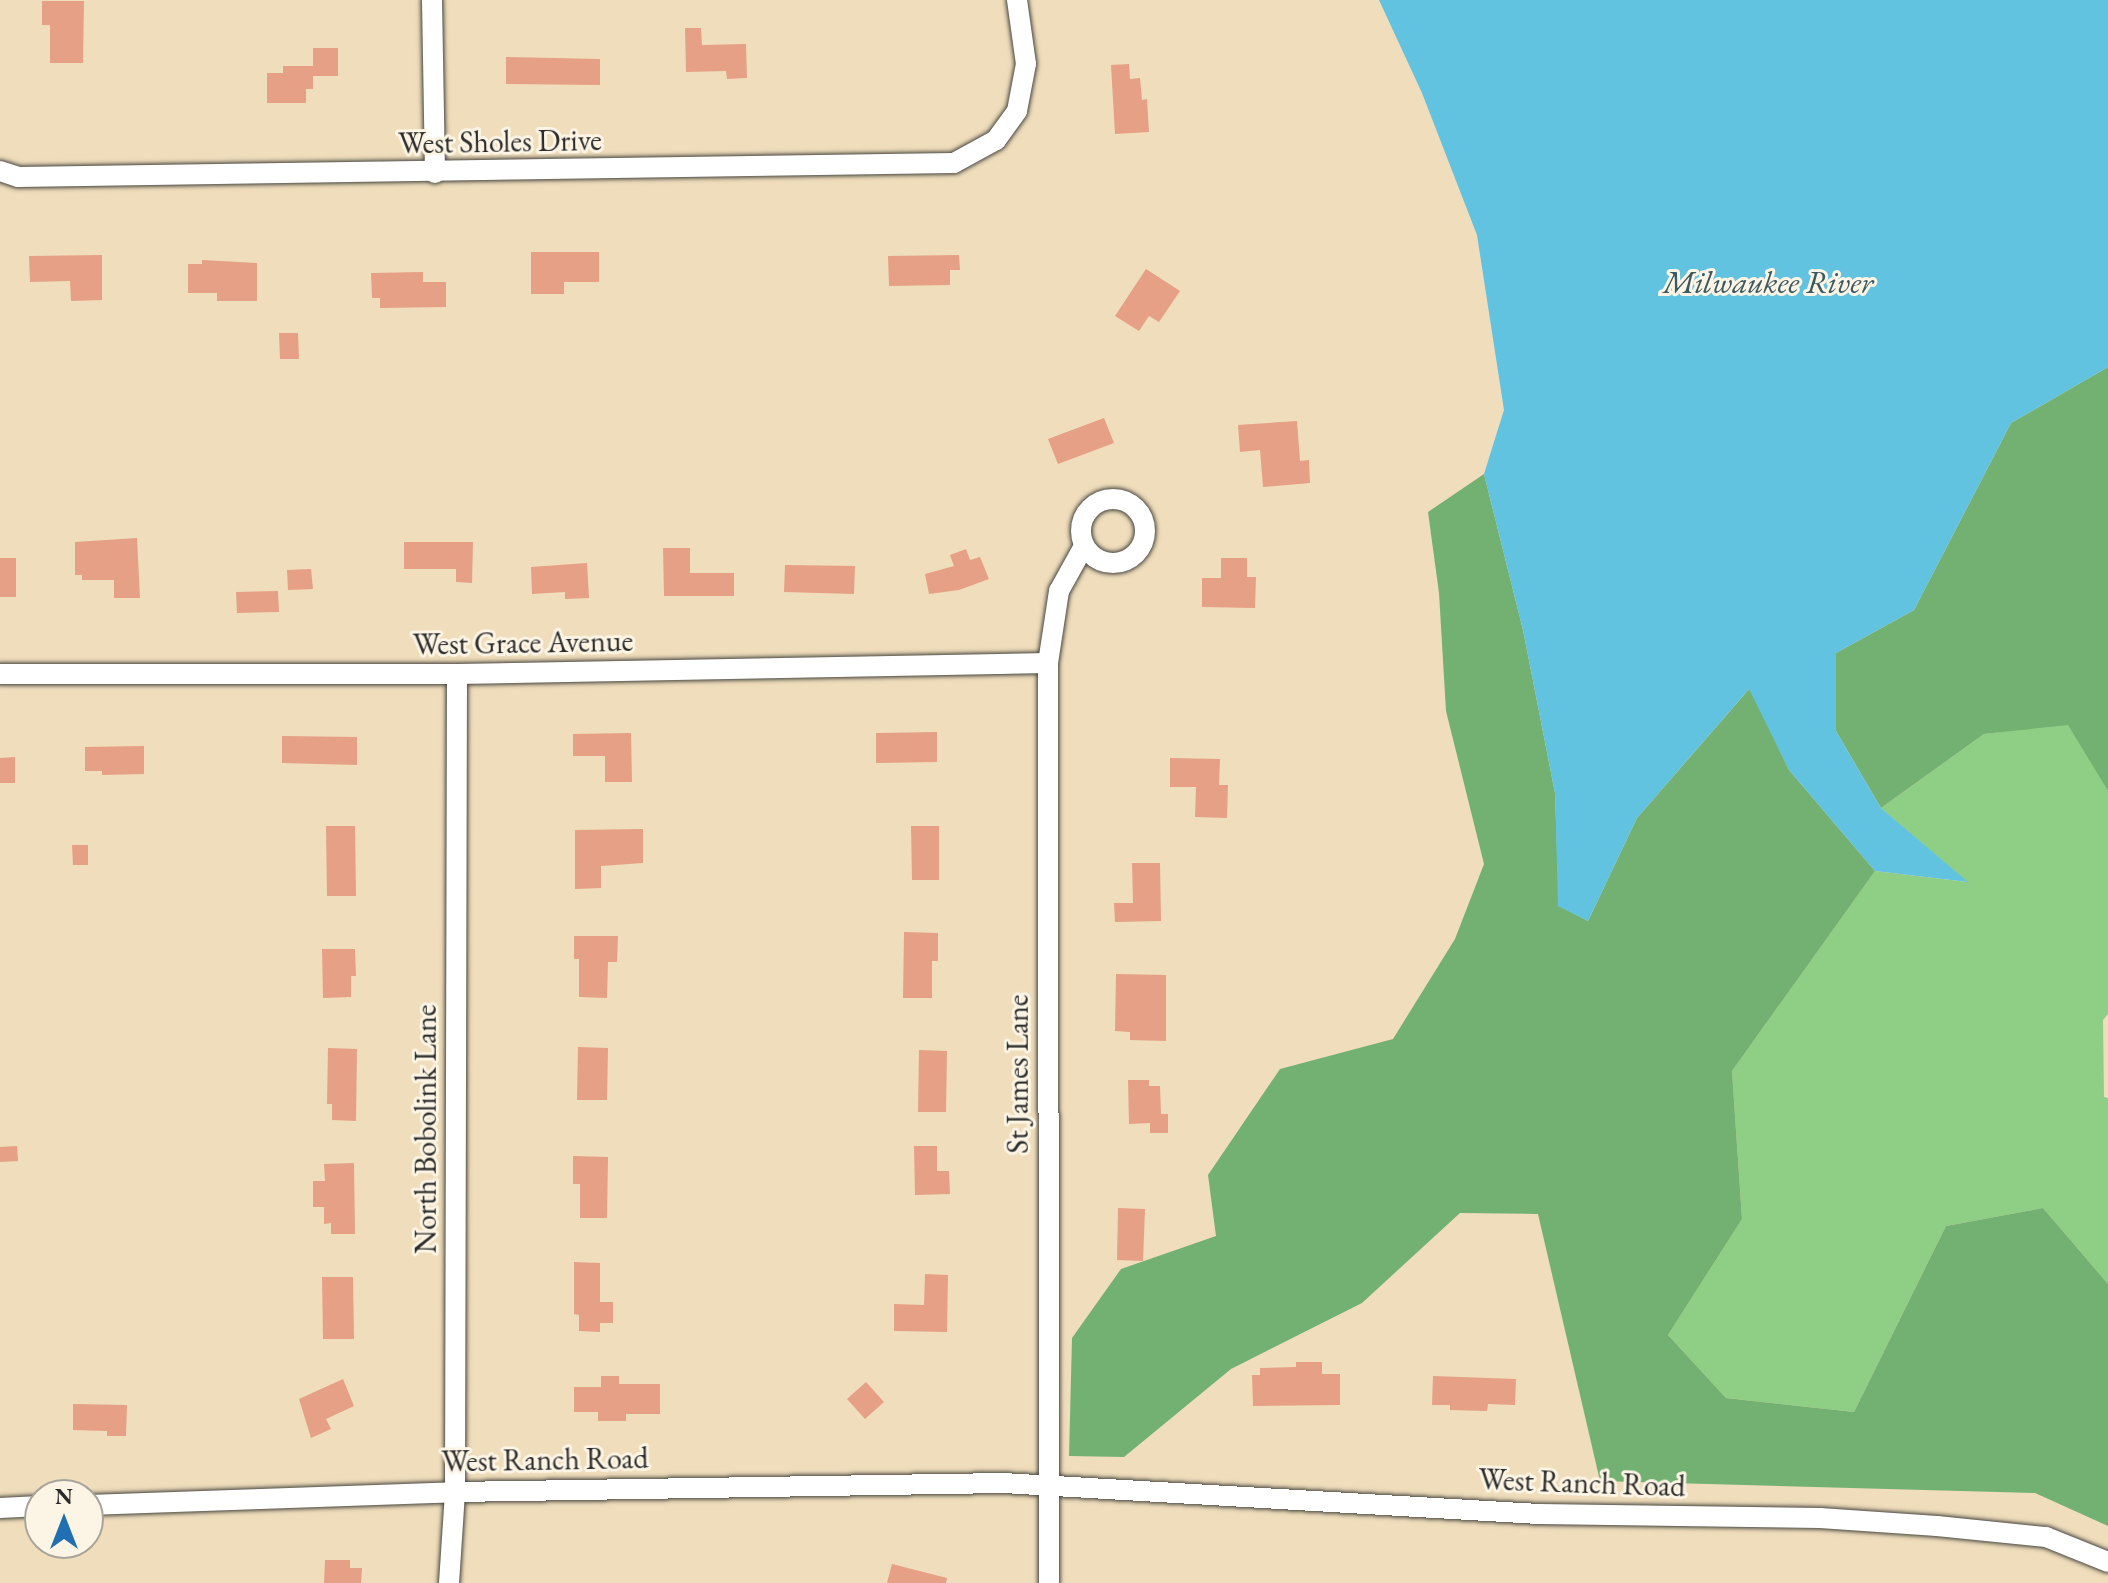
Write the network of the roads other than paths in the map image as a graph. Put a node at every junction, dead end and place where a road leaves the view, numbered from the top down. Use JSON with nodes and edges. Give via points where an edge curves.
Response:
{"nodes":[{"id":1,"x":432,"y":0,"type":"edge"},
{"id":2,"x":1017,"y":0,"type":"edge"},
{"id":3,"x":0,"y":171,"type":"edge"},
{"id":4,"x":435,"y":173,"type":"junction"},
{"id":5,"x":1084,"y":546,"type":"dead end"},
{"id":6,"x":1048,"y":663,"type":"junction"},
{"id":7,"x":0,"y":674,"type":"edge"},
{"id":8,"x":457,"y":674,"type":"junction"},
{"id":9,"x":1049,"y":1485,"type":"junction"},
{"id":10,"x":455,"y":1492,"type":"junction"},
{"id":11,"x":104,"y":1504,"type":"edge"},
{"id":12,"x":24,"y":1507,"type":"edge"},
{"id":13,"x":0,"y":1508,"type":"edge"},
{"id":14,"x":2108,"y":1562,"type":"edge"},
{"id":15,"x":449,"y":1583,"type":"edge"},
{"id":16,"x":1049,"y":1583,"type":"edge"}],
"edges":[{"from":1,"to":4,"type":"street"},
{"from":2,"to":4,"type":"street","name":"West Sholes Drive","via":[[1026,64],[1017,111],[996,140],[954,163]]},
{"from":3,"to":4,"type":"street","name":"West Sholes Drive","via":[[18,177]]},
{"from":5,"to":6,"type":"street","name":"St James Lane","via":[[1059,591]]},
{"from":6,"to":8,"type":"street","name":"West Grace Avenue"},
{"from":6,"to":9,"type":"street","name":"St James Lane"},
{"from":7,"to":8,"type":"street","name":"West Grace Avenue"},
{"from":8,"to":10,"type":"street","name":"North Bobolink Lane"},
{"from":9,"to":10,"type":"street","name":"West Ranch Road"},
{"from":9,"to":14,"type":"street","name":"West Ranch Road","via":[[1539,1514],[1820,1518],[1937,1526],[2046,1537]]},
{"from":9,"to":16,"type":"street","name":"St James Lane"},
{"from":10,"to":11,"type":"street","name":"West Ranch Road"},
{"from":10,"to":15,"type":"street","name":"North Bobolink Lane"},
{"from":12,"to":13,"type":"street"}]}
